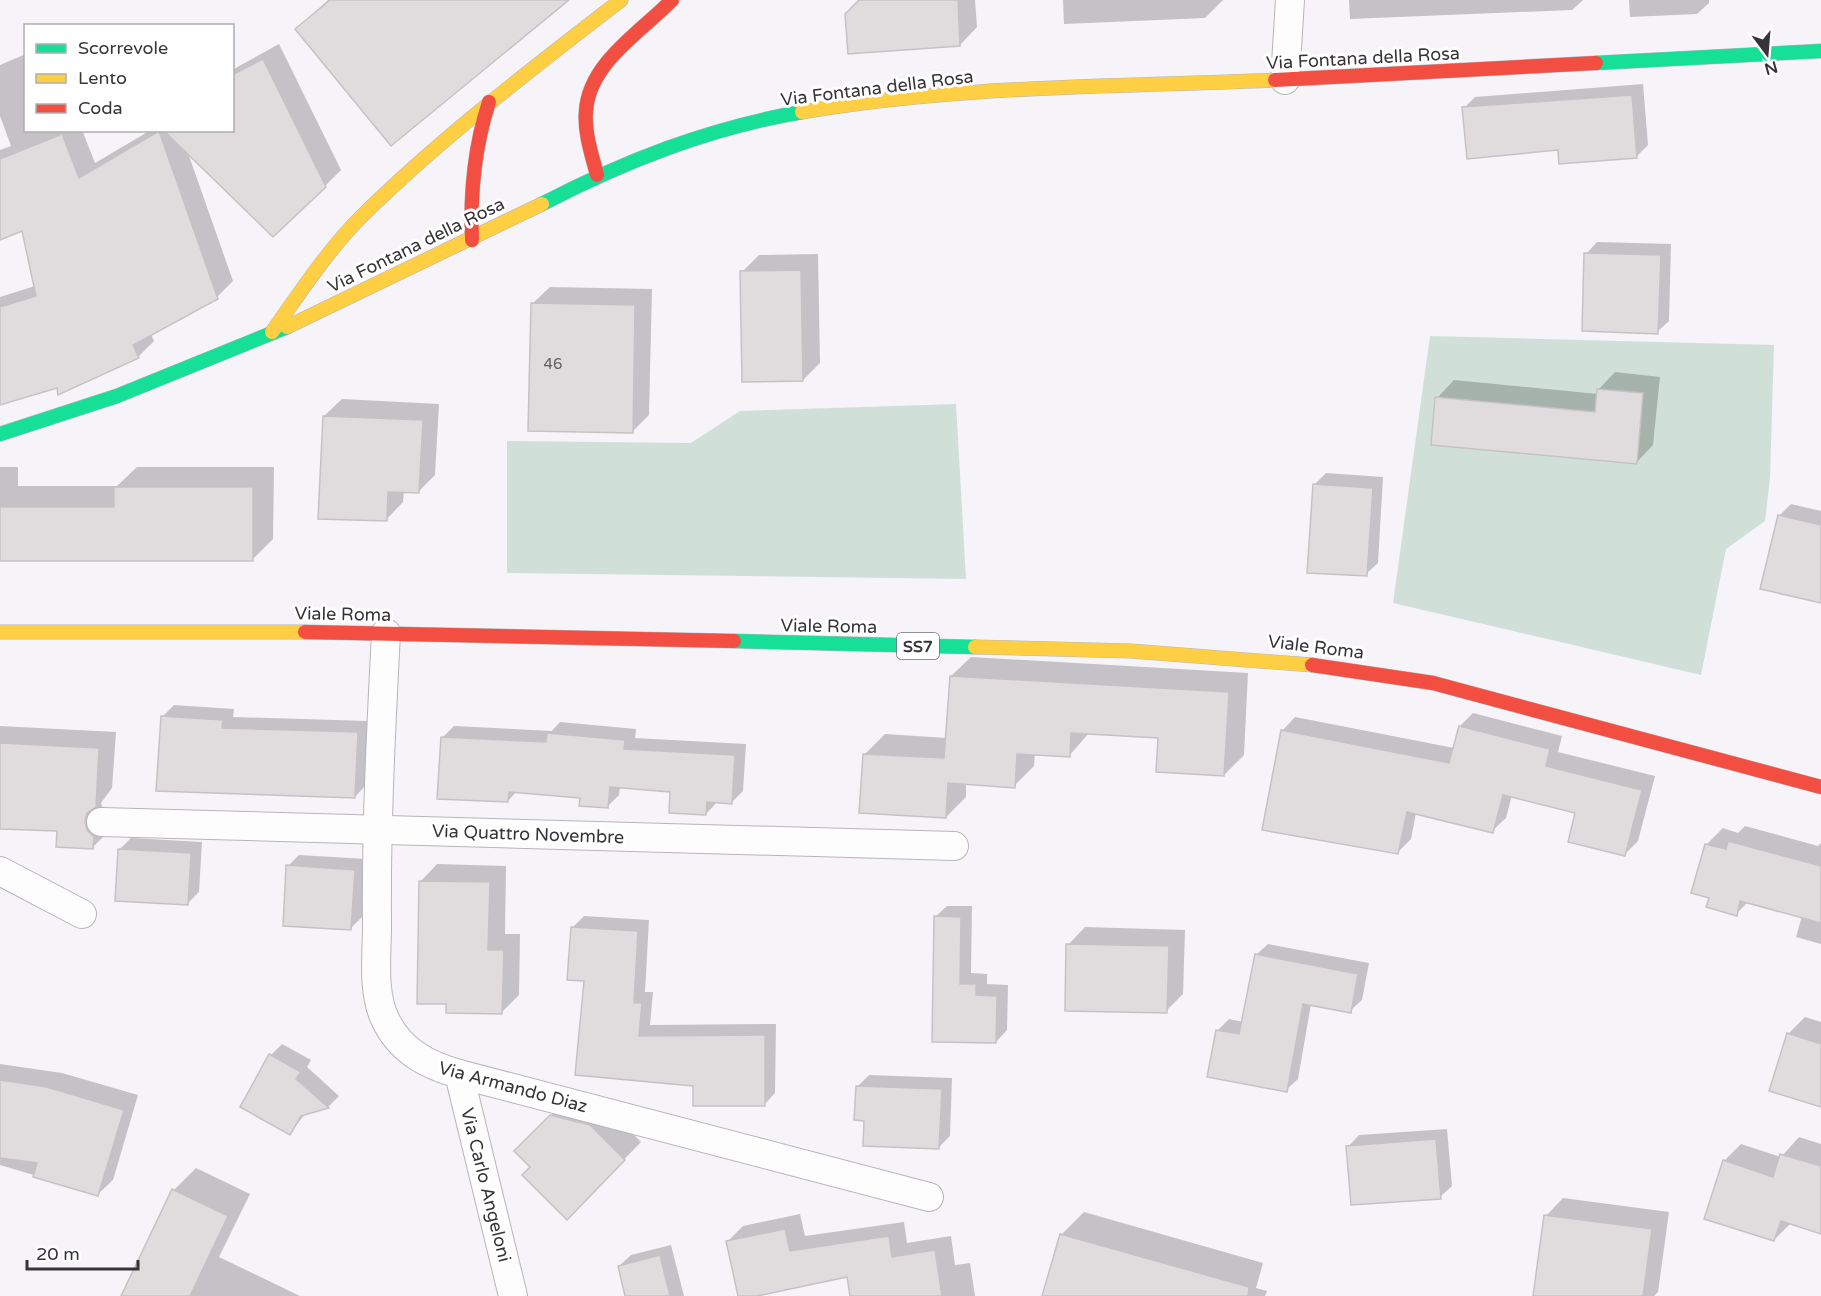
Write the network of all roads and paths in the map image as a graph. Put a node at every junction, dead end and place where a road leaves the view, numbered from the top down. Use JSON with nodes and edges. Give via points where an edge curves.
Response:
{"nodes":[{"id":1,"x":621,"y":0,"type":"edge"},
{"id":2,"x":672,"y":0,"type":"edge"},
{"id":3,"x":1290,"y":0,"type":"edge"},
{"id":4,"x":1821,"y":51,"type":"edge"},
{"id":5,"x":1286,"y":80,"type":"junction"},
{"id":6,"x":489,"y":102,"type":"junction"},
{"id":7,"x":597,"y":175,"type":"junction"},
{"id":8,"x":472,"y":240,"type":"junction"},
{"id":9,"x":272,"y":332,"type":"junction"},
{"id":10,"x":0,"y":434,"type":"edge"},
{"id":11,"x":0,"y":632,"type":"edge"},
{"id":12,"x":386,"y":633,"type":"junction"},
{"id":13,"x":1821,"y":787,"type":"edge"},
{"id":14,"x":101,"y":822,"type":"dead end"},
{"id":15,"x":376,"y":830,"type":"junction"},
{"id":16,"x":954,"y":846,"type":"dead end"},
{"id":17,"x":0,"y":871,"type":"edge"},
{"id":18,"x":82,"y":914,"type":"dead end"},
{"id":19,"x":459,"y":1074,"type":"junction"},
{"id":20,"x":929,"y":1197,"type":"dead end"},
{"id":21,"x":513,"y":1296,"type":"edge"}],
"edges":[{"from":1,"to":6,"type":"main road"},
{"from":2,"to":7,"type":"main road","via":[[610,58],[588,93],[586,134]]},
{"from":3,"to":5,"type":"street"},
{"from":4,"to":5,"type":"main road","name":"Via Fontana della Rosa"},
{"from":5,"to":7,"type":"main road","name":"Via Fontana della Rosa","via":[[974,94],[841,106],[721,129],[673,143]]},
{"from":6,"to":8,"type":"main road","via":[[472,166]]},
{"from":6,"to":9,"type":"main road","via":[[345,233]]},
{"from":7,"to":8,"type":"main road","name":"Via Fontana della Rosa"},
{"from":8,"to":9,"type":"main road","name":"Via Fontana della Rosa"},
{"from":9,"to":10,"type":"main road","name":"Via Fontana della Rosa","via":[[110,396]]},
{"from":11,"to":12,"type":"main road","name":"Viale Roma","number":"SS7"},
{"from":12,"to":13,"type":"main road","name":"Viale Roma","number":"SS7","via":[[1131,651],[1296,662],[1388,674],[1471,692]]},
{"from":12,"to":15,"type":"street","name":"Via Armando Diaz"},
{"from":14,"to":15,"type":"street","name":"Via Quattro Novembre"},
{"from":15,"to":16,"type":"street","name":"Via Quattro Novembre"},
{"from":15,"to":19,"type":"street","name":"Via Armando Diaz","via":[[377,980],[383,1017],[406,1048],[426,1062]]},
{"from":17,"to":18,"type":"street"},
{"from":19,"to":20,"type":"street","name":"Via Armando Diaz"},
{"from":19,"to":21,"type":"street","name":"Via Carlo Angeloni"}]}
